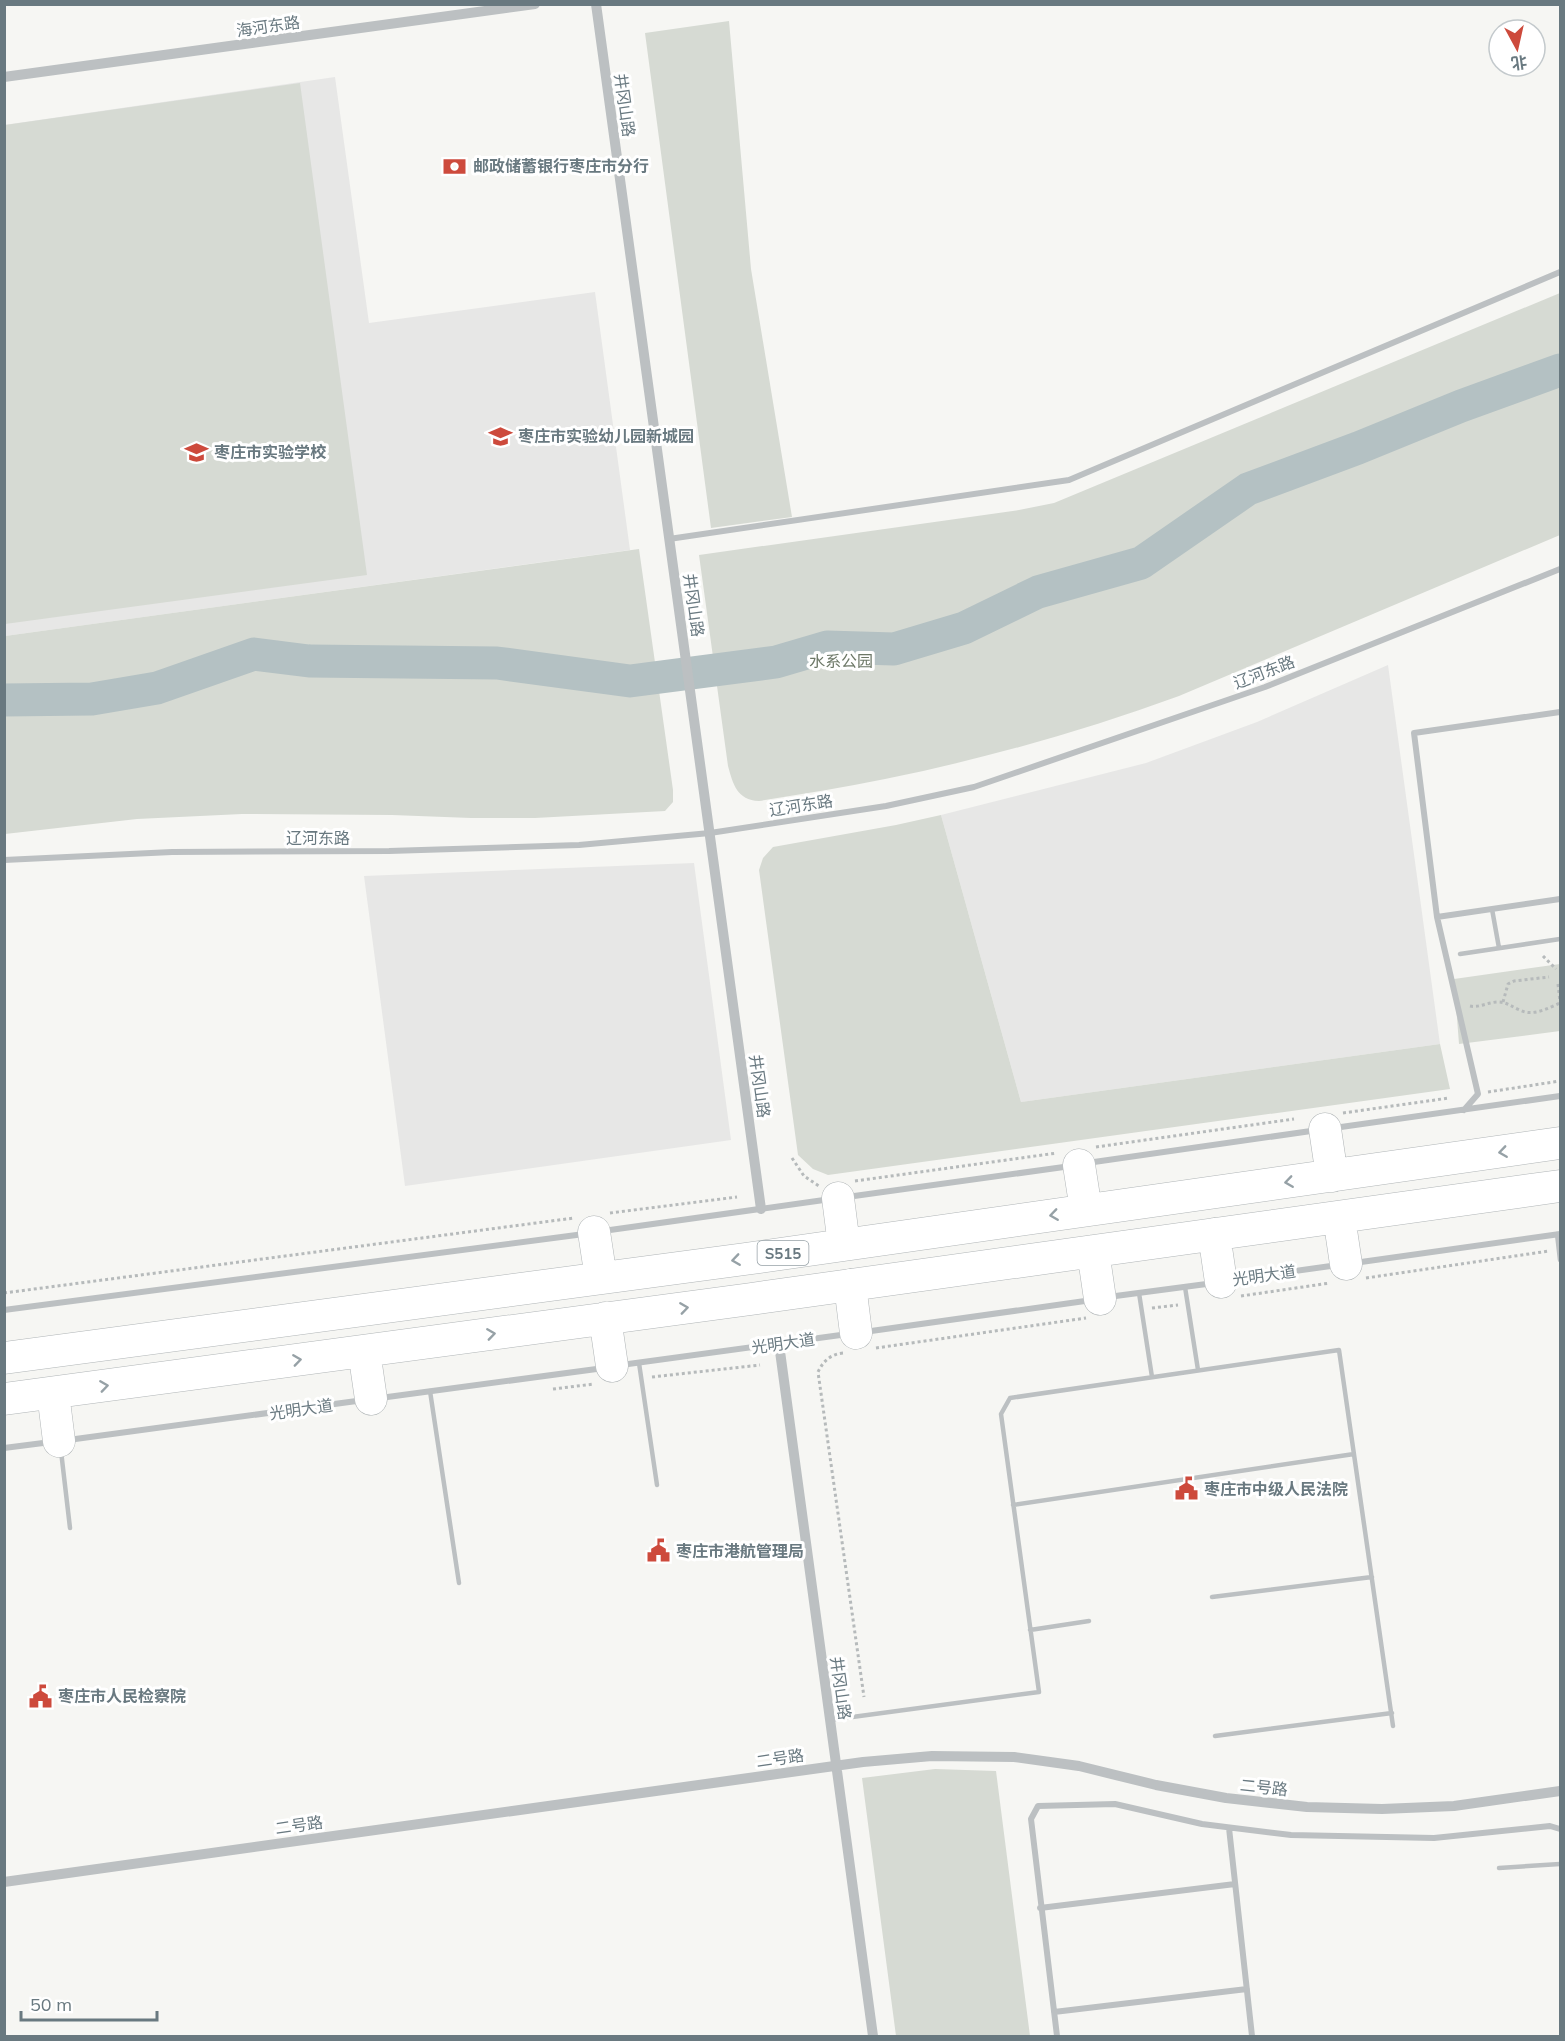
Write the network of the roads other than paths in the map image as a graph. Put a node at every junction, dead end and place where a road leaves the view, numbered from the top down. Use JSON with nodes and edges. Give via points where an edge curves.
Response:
{"nodes":[{"id":1,"x":536,"y":4,"type":"edge"},
{"id":2,"x":596,"y":4,"type":"edge"},
{"id":3,"x":4,"y":77,"type":"edge"},
{"id":4,"x":1560,"y":272,"type":"edge"},
{"id":5,"x":669,"y":538,"type":"junction"},
{"id":6,"x":1560,"y":569,"type":"edge"},
{"id":7,"x":1560,"y":712,"type":"edge"},
{"id":8,"x":710,"y":832,"type":"junction"},
{"id":9,"x":4,"y":860,"type":"edge"},
{"id":10,"x":1560,"y":899,"type":"edge"},
{"id":11,"x":1492,"y":909,"type":"junction"},
{"id":12,"x":1437,"y":917,"type":"junction"},
{"id":13,"x":1560,"y":939,"type":"edge"},
{"id":14,"x":1499,"y":948,"type":"junction"},
{"id":15,"x":1460,"y":954,"type":"dead end"},
{"id":16,"x":1560,"y":1096,"type":"edge"},
{"id":17,"x":1464,"y":1110,"type":"junction"},
{"id":18,"x":1321,"y":1120,"type":"junction"},
{"id":19,"x":1560,"y":1143,"type":"edge"},
{"id":20,"x":1078,"y":1155,"type":"junction"},
{"id":21,"x":1332,"y":1176,"type":"junction"},
{"id":22,"x":1560,"y":1186,"type":"edge"},
{"id":23,"x":837,"y":1188,"type":"junction"},
{"id":24,"x":761,"y":1209,"type":"junction"},
{"id":25,"x":1086,"y":1210,"type":"junction"},
{"id":26,"x":1339,"y":1217,"type":"junction"},
{"id":27,"x":595,"y":1221,"type":"junction"},
{"id":28,"x":1214,"y":1234,"type":"junction"},
{"id":29,"x":1559,"y":1234,"type":"edge"},
{"id":30,"x":844,"y":1245,"type":"junction"},
{"id":31,"x":1093,"y":1251,"type":"junction"},
{"id":32,"x":1560,"y":1260,"type":"edge"},
{"id":33,"x":1346,"y":1264,"type":"junction"},
{"id":34,"x":600,"y":1278,"type":"junction"},
{"id":35,"x":1221,"y":1282,"type":"junction"},
{"id":36,"x":850,"y":1285,"type":"junction"},
{"id":37,"x":1185,"y":1287,"type":"junction"},
{"id":38,"x":1139,"y":1293,"type":"junction"},
{"id":39,"x":1100,"y":1299,"type":"junction"},
{"id":40,"x":4,"y":1310,"type":"edge"},
{"id":41,"x":605,"y":1318,"type":"junction"},
{"id":42,"x":856,"y":1333,"type":"junction"},
{"id":43,"x":779,"y":1344,"type":"junction"},
{"id":44,"x":364,"y":1351,"type":"junction"},
{"id":45,"x":4,"y":1358,"type":"edge"},
{"id":46,"x":626,"y":1365,"type":"junction"},
{"id":47,"x":1198,"y":1370,"type":"junction"},
{"id":48,"x":1152,"y":1377,"type":"junction"},
{"id":49,"x":430,"y":1391,"type":"junction"},
{"id":50,"x":53,"y":1393,"type":"junction"},
{"id":51,"x":4,"y":1399,"type":"edge"},
{"id":52,"x":370,"y":1399,"type":"junction"},
{"id":53,"x":59,"y":1441,"type":"junction"},
{"id":54,"x":4,"y":1448,"type":"edge"},
{"id":55,"x":1354,"y":1454,"type":"junction"},
{"id":56,"x":657,"y":1485,"type":"dead end"},
{"id":57,"x":1013,"y":1505,"type":"junction"},
{"id":58,"x":70,"y":1528,"type":"dead end"},
{"id":59,"x":1372,"y":1577,"type":"junction"},
{"id":60,"x":459,"y":1583,"type":"dead end"},
{"id":61,"x":1212,"y":1598,"type":"dead end"},
{"id":62,"x":1089,"y":1621,"type":"dead end"},
{"id":63,"x":1030,"y":1630,"type":"junction"},
{"id":64,"x":1392,"y":1713,"type":"junction"},
{"id":65,"x":830,"y":1720,"type":"junction"},
{"id":66,"x":1393,"y":1726,"type":"dead end"},
{"id":67,"x":1215,"y":1736,"type":"dead end"},
{"id":68,"x":837,"y":1766,"type":"junction"},
{"id":69,"x":1560,"y":1791,"type":"edge"},
{"id":70,"x":1229,"y":1828,"type":"junction"},
{"id":71,"x":1560,"y":1829,"type":"edge"},
{"id":72,"x":1560,"y":1864,"type":"edge"},
{"id":73,"x":1499,"y":1868,"type":"dead end"},
{"id":74,"x":4,"y":1882,"type":"edge"},
{"id":75,"x":1236,"y":1884,"type":"junction"},
{"id":76,"x":1040,"y":1908,"type":"junction"},
{"id":77,"x":1247,"y":1989,"type":"junction"},
{"id":78,"x":1054,"y":2012,"type":"junction"},
{"id":79,"x":873,"y":2037,"type":"edge"},
{"id":80,"x":1057,"y":2037,"type":"edge"},
{"id":81,"x":1252,"y":2037,"type":"edge"}],
"edges":[{"from":1,"to":3,"type":"street","name":"海河东路"},
{"from":2,"to":5,"type":"street","name":"井冈山路"},
{"from":4,"to":5,"type":"street","via":[[1069,480]]},
{"from":5,"to":8,"type":"street","name":"井冈山路"},
{"from":6,"to":8,"type":"street","name":"辽河东路","via":[[1265,687],[974,787],[886,806]]},
{"from":7,"to":12,"type":"street","via":[[1414,733]]},
{"from":8,"to":9,"type":"street","name":"辽河东路","via":[[579,845],[172,852]]},
{"from":8,"to":24,"type":"street","name":"井冈山路"},
{"from":10,"to":11,"type":"street"},
{"from":11,"to":12,"type":"street"},
{"from":11,"to":14,"type":"lane"},
{"from":12,"to":17,"type":"street","via":[[1478,1094]]},
{"from":13,"to":14,"type":"lane"},
{"from":14,"to":15,"type":"lane"},
{"from":16,"to":17,"type":"street"},
{"from":17,"to":18,"type":"street"},
{"from":18,"to":20,"type":"street"},
{"from":18,"to":21,"type":"main road"},
{"from":19,"to":21,"type":"main road","number":"S515","one_way":true},
{"from":20,"to":23,"type":"street"},
{"from":20,"to":25,"type":"main road"},
{"from":21,"to":25,"type":"main road","number":"S515","one_way":true},
{"from":22,"to":26,"type":"main road"},
{"from":23,"to":24,"type":"street"},
{"from":23,"to":30,"type":"main road"},
{"from":24,"to":27,"type":"street"},
{"from":25,"to":30,"type":"main road","number":"S515","one_way":true},
{"from":26,"to":28,"type":"main road"},
{"from":26,"to":33,"type":"main road"},
{"from":27,"to":34,"type":"main road"},
{"from":27,"to":40,"type":"street"},
{"from":28,"to":31,"type":"main road"},
{"from":28,"to":35,"type":"main road"},
{"from":29,"to":32,"type":"lane"},
{"from":29,"to":33,"type":"street","name":"光明大道"},
{"from":30,"to":34,"type":"main road","number":"S515","one_way":true},
{"from":31,"to":36,"type":"main road"},
{"from":31,"to":39,"type":"main road"},
{"from":33,"to":35,"type":"street","name":"光明大道"},
{"from":34,"to":45,"type":"main road","number":"S515"},
{"from":35,"to":37,"type":"street","name":"光明大道"},
{"from":41,"to":36,"type":"main road","one_way":true},
{"from":36,"to":42,"type":"main road"},
{"from":37,"to":38,"type":"street","name":"光明大道"},
{"from":37,"to":47,"type":"lane"},
{"from":38,"to":39,"type":"street","name":"光明大道"},
{"from":38,"to":48,"type":"lane"},
{"from":39,"to":42,"type":"street","name":"光明大道"},
{"from":44,"to":41,"type":"main road","one_way":true},
{"from":41,"to":46,"type":"main road"},
{"from":42,"to":43,"type":"street","name":"光明大道"},
{"from":43,"to":46,"type":"street","name":"光明大道"},
{"from":43,"to":65,"type":"street","name":"井冈山路"},
{"from":50,"to":44,"type":"main road","one_way":true},
{"from":44,"to":52,"type":"main road"},
{"from":46,"to":49,"type":"street","name":"光明大道"},
{"from":46,"to":56,"type":"lane"},
{"from":47,"to":48,"type":"lane"},
{"from":47,"to":55,"type":"lane","via":[[1339,1350]]},
{"from":48,"to":57,"type":"lane","via":[[1010,1398],[1001,1414]]},
{"from":49,"to":52,"type":"street","name":"光明大道"},
{"from":49,"to":60,"type":"lane"},
{"from":50,"to":51,"type":"main road"},
{"from":50,"to":53,"type":"main road"},
{"from":52,"to":53,"type":"street","name":"光明大道"},
{"from":53,"to":54,"type":"street","name":"光明大道"},
{"from":53,"to":58,"type":"lane"},
{"from":55,"to":57,"type":"lane"},
{"from":55,"to":59,"type":"lane"},
{"from":57,"to":63,"type":"lane"},
{"from":59,"to":61,"type":"lane"},
{"from":59,"to":64,"type":"lane"},
{"from":62,"to":63,"type":"lane"},
{"from":63,"to":65,"type":"lane","via":[[1039,1692]]},
{"from":64,"to":66,"type":"lane"},
{"from":64,"to":67,"type":"lane"},
{"from":65,"to":68,"type":"street","name":"井冈山路"},
{"from":68,"to":69,"type":"street","name":"二号路","via":[[932,1756],[1014,1757],[1079,1766],[1226,1798],[1307,1807],[1454,1806]]},
{"from":68,"to":74,"type":"street","name":"二号路"},
{"from":68,"to":79,"type":"street","name":"井冈山路"},
{"from":70,"to":71,"type":"street","via":[[1291,1835],[1434,1838],[1550,1826]]},
{"from":70,"to":75,"type":"street"},
{"from":70,"to":76,"type":"street","via":[[1115,1804],[1038,1806],[1031,1819]]},
{"from":72,"to":73,"type":"lane"},
{"from":75,"to":76,"type":"street"},
{"from":75,"to":77,"type":"street"},
{"from":76,"to":78,"type":"street"},
{"from":77,"to":78,"type":"street"},
{"from":77,"to":81,"type":"street"},
{"from":78,"to":80,"type":"street"}]}
